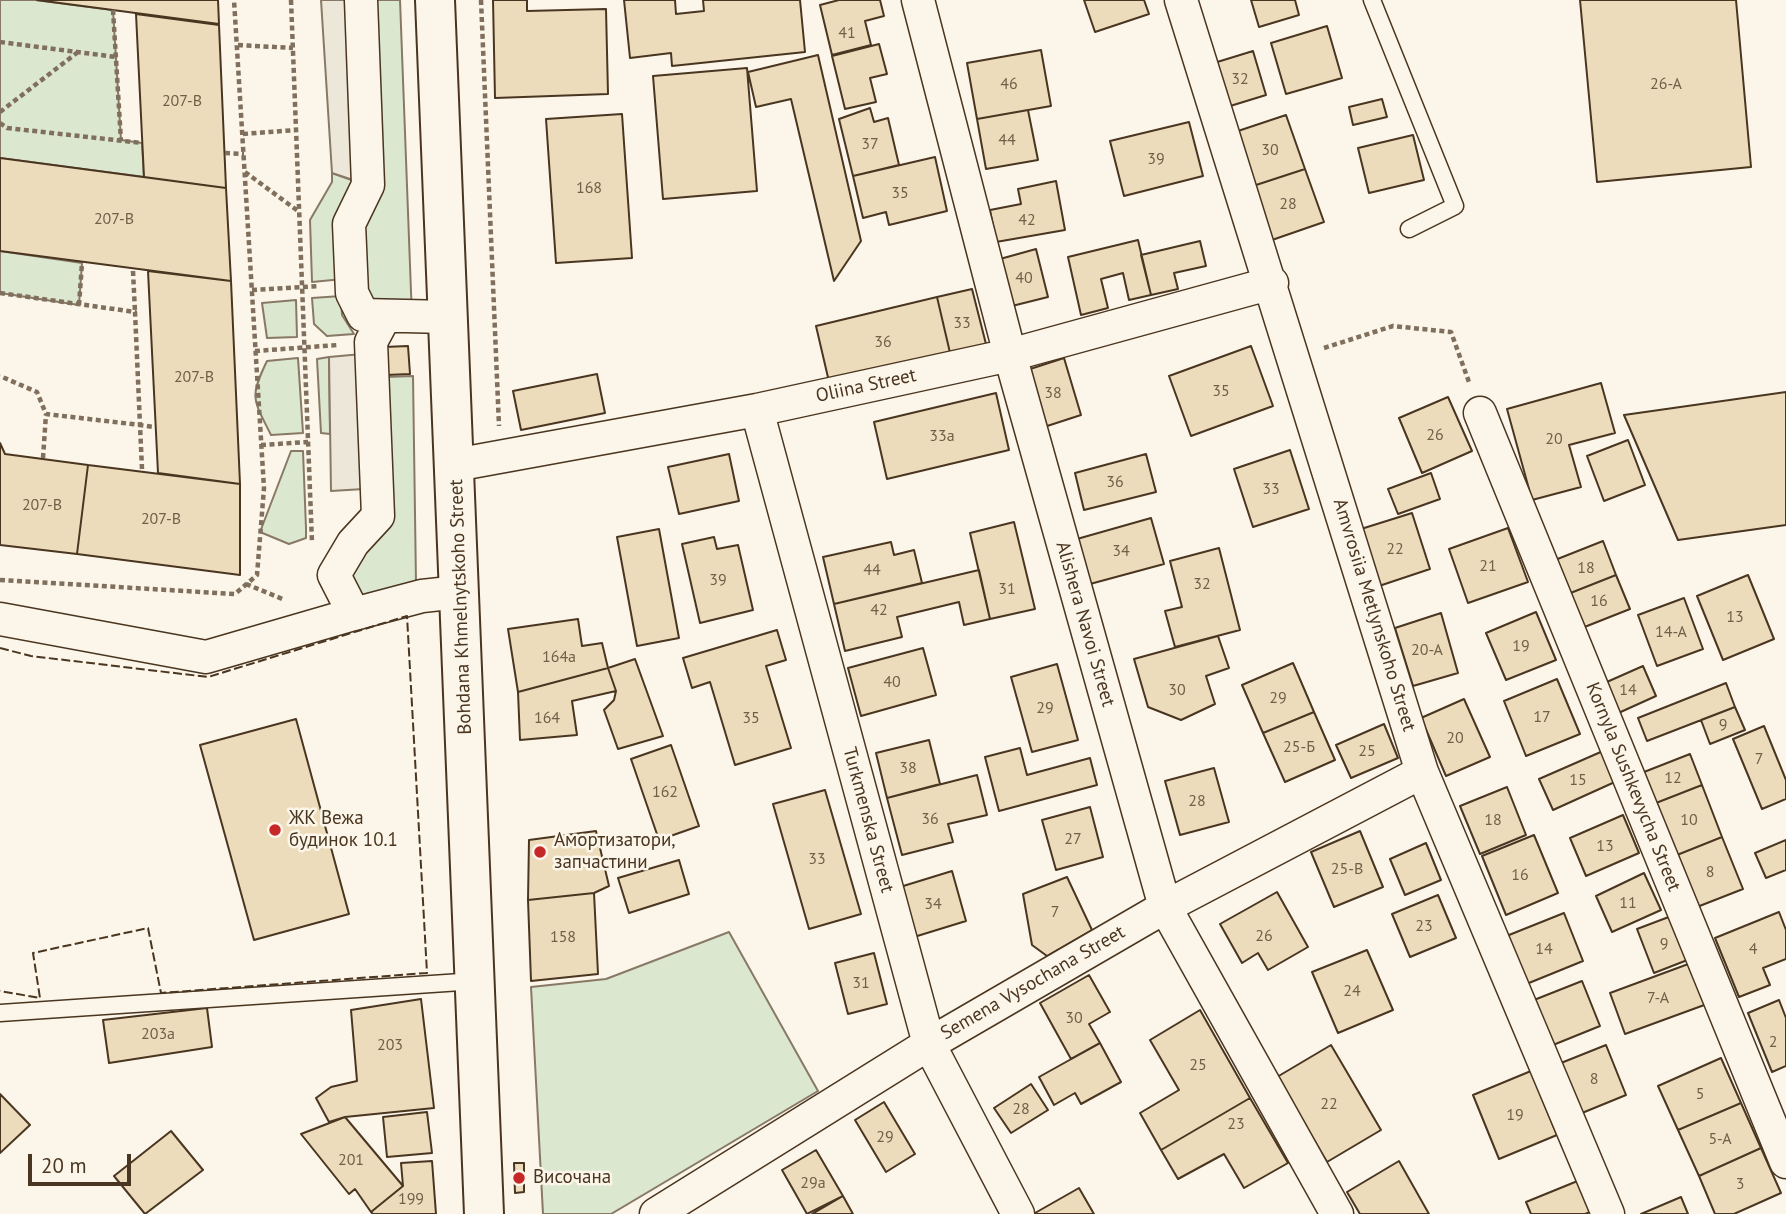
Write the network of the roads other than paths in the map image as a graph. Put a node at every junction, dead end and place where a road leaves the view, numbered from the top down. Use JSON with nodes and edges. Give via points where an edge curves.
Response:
{"nodes":[{"id":1,"x":361,"y":0,"type":"edge"},
{"id":2,"x":435,"y":0,"type":"edge"},
{"id":3,"x":918,"y":0,"type":"edge"},
{"id":4,"x":1181,"y":0,"type":"edge"},
{"id":5,"x":1372,"y":0,"type":"edge"},
{"id":6,"x":1409,"y":229,"type":"dead end"},
{"id":7,"x":1272,"y":283,"type":"junction"},
{"id":8,"x":447,"y":317,"type":"junction"},
{"id":9,"x":378,"y":329,"type":"junction"},
{"id":10,"x":1010,"y":355,"type":"junction"},
{"id":11,"x":757,"y":410,"type":"junction"},
{"id":12,"x":1480,"y":413,"type":"road end"},
{"id":13,"x":455,"y":465,"type":"junction"},
{"id":14,"x":459,"y":592,"type":"junction"},
{"id":15,"x":354,"y":614,"type":"junction"},
{"id":16,"x":0,"y":619,"type":"edge"},
{"id":17,"x":1422,"y":772,"type":"junction"},
{"id":18,"x":1165,"y":906,"type":"junction"},
{"id":19,"x":475,"y":981,"type":"junction"},
{"id":20,"x":0,"y":1013,"type":"edge"},
{"id":21,"x":929,"y":1044,"type":"junction"},
{"id":22,"x":1786,"y":1162,"type":"edge"},
{"id":23,"x":484,"y":1214,"type":"edge"},
{"id":24,"x":656,"y":1214,"type":"edge"},
{"id":25,"x":1018,"y":1214,"type":"edge"},
{"id":26,"x":1337,"y":1214,"type":"edge"},
{"id":27,"x":1608,"y":1214,"type":"edge"}],
"edges":[{"from":1,"to":9,"type":"street","via":[[368,185],[349,224],[351,284],[363,315]]},
{"from":2,"to":8,"type":"main road","name":"Bohdana Khmelnytskoho Street"},
{"from":3,"to":10,"type":"street","name":"Alishera Navoi Street"},
{"from":4,"to":7,"type":"street","name":"Amvrosiia Metlynskoho Street"},
{"from":5,"to":6,"type":"lane","via":[[1455,206]]},
{"from":7,"to":10,"type":"street","name":"Oliina Street"},
{"from":7,"to":17,"type":"street","name":"Amvrosiia Metlynskoho Street"},
{"from":8,"to":9,"type":"street"},
{"from":8,"to":13,"type":"main road","name":"Bohdana Khmelnytskoho Street"},
{"from":9,"to":15,"type":"street","via":[[378,516],[334,575]]},
{"from":10,"to":11,"type":"street","name":"Oliina Street"},
{"from":10,"to":18,"type":"street","name":"Alishera Navoi Street"},
{"from":11,"to":13,"type":"street","name":"Oliina Street"},
{"from":11,"to":21,"type":"street","name":"Turkmenska Street"},
{"from":12,"to":22,"type":"street","name":"Kornyla Sushkevycha Street"},
{"from":13,"to":14,"type":"main road","name":"Bohdana Khmelnytskoho Street"},
{"from":14,"to":15,"type":"street","via":[[422,596]]},
{"from":14,"to":19,"type":"main road","name":"Bohdana Khmelnytskoho Street"},
{"from":15,"to":16,"type":"street","via":[[206,657]]},
{"from":17,"to":18,"type":"street","name":"Semena Vysochana Street"},
{"from":17,"to":27,"type":"street","name":"Amvrosiia Metlynskoho Street"},
{"from":18,"to":21,"type":"street","name":"Semena Vysochana Street"},
{"from":18,"to":26,"type":"street","name":"Alishera Navoi Street"},
{"from":19,"to":20,"type":"lane"},
{"from":19,"to":23,"type":"main road","name":"Bohdana Khmelnytskoho Street"},
{"from":21,"to":24,"type":"street","name":"Semena Vysochana Street"},
{"from":21,"to":25,"type":"street","name":"Turkmenska Street"}]}
